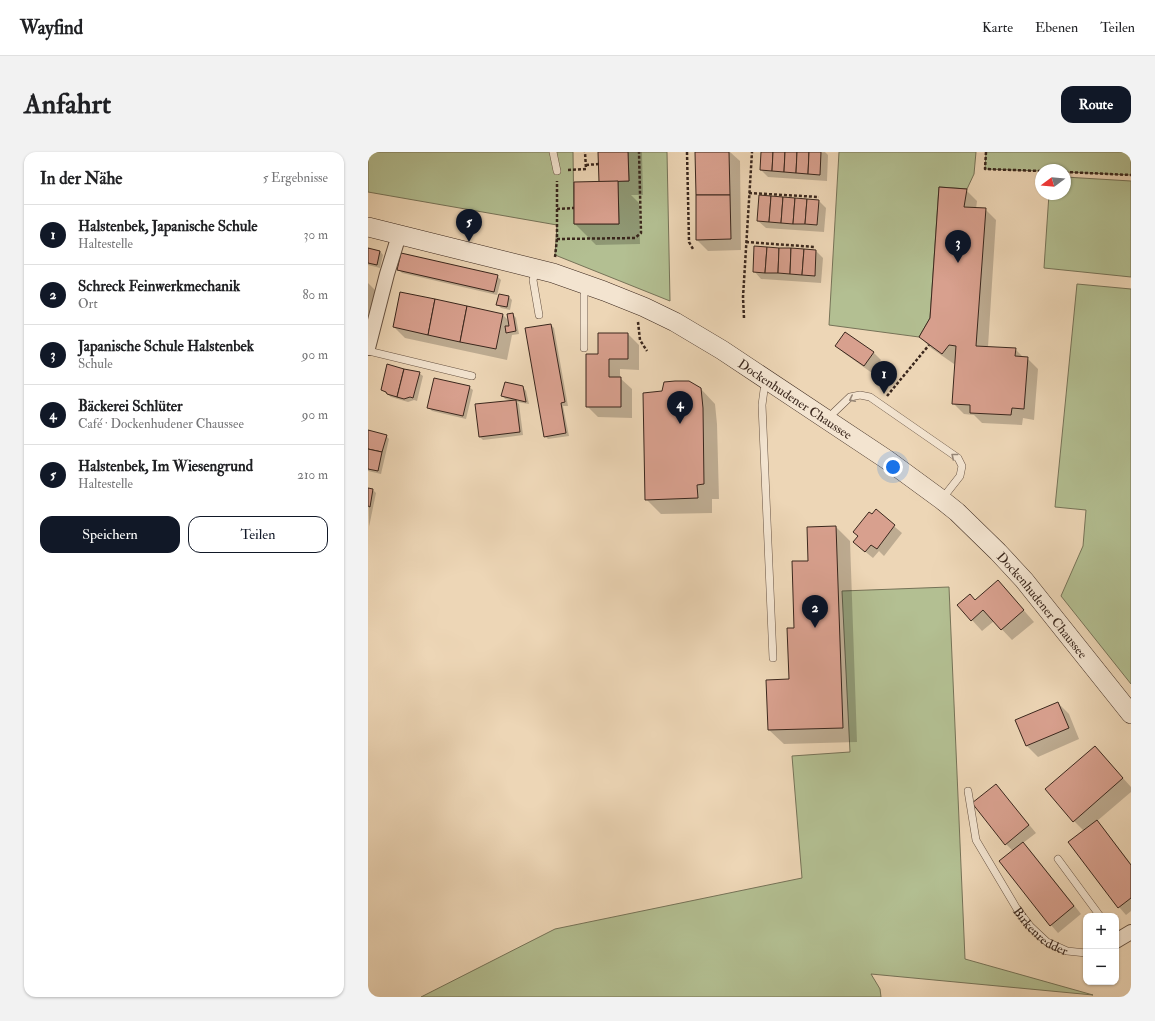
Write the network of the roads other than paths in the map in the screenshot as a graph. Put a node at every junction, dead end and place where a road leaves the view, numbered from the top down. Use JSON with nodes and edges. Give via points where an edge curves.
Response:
{"nodes":[{"id":1,"x":553,"y":152,"type":"edge"},
{"id":2,"x":556,"y":171,"type":"road end"},
{"id":3,"x":368,"y":227,"type":"edge"},
{"id":4,"x":399,"y":235,"type":"junction"},
{"id":5,"x":545,"y":271,"type":"junction"},
{"id":6,"x":586,"y":285,"type":"junction"},
{"id":7,"x":539,"y":315,"type":"dead end"},
{"id":8,"x":368,"y":348,"type":"edge"},
{"id":9,"x":584,"y":348,"type":"dead end"},
{"id":10,"x":368,"y":351,"type":"edge"},
{"id":11,"x":472,"y":376,"type":"dead end"},
{"id":12,"x":768,"y":379,"type":"junction"},
{"id":13,"x":827,"y":420,"type":"junction"},
{"id":14,"x":942,"y":500,"type":"junction"},
{"id":15,"x":772,"y":658,"type":"dead end"},
{"id":16,"x":1131,"y":714,"type":"edge"},
{"id":17,"x":968,"y":791,"type":"dead end"},
{"id":18,"x":1058,"y":859,"type":"dead end"},
{"id":19,"x":1098,"y":913,"type":"edge"},
{"id":20,"x":1131,"y":932,"type":"edge"},
{"id":21,"x":1119,"y":938,"type":"edge"},
{"id":22,"x":1083,"y":953,"type":"edge"}],
"edges":[{"from":1,"to":2,"type":"lane"},
{"from":3,"to":4,"type":"main road","name":"Dockenhudener Chaussee"},
{"from":4,"to":5,"type":"main road","name":"Dockenhudener Chaussee"},
{"from":4,"to":8,"type":"street"},
{"from":5,"to":6,"type":"main road","name":"Dockenhudener Chaussee"},
{"from":5,"to":7,"type":"lane","via":[[532,280]]},
{"from":6,"to":9,"type":"lane"},
{"from":6,"to":12,"type":"main road","name":"Dockenhudener Chaussee","via":[[675,322]]},
{"from":10,"to":11,"type":"lane"},
{"from":12,"to":13,"type":"main road","name":"Dockenhudener Chaussee"},
{"from":12,"to":15,"type":"lane","via":[[762,405]]},
{"from":13,"to":14,"type":"main road","name":"Dockenhudener Chaussee"},
{"from":14,"to":13,"type":"lane","one_way":true,"via":[[960,476],[962,466],[958,458],[881,404],[870,397],[850,397]]},
{"from":14,"to":16,"type":"main road","name":"Dockenhudener Chaussee","via":[[1024,580]]},
{"from":17,"to":22,"type":"lane","name":"Birkenredder","via":[[976,840],[1030,926],[1047,942],[1067,951]]},
{"from":18,"to":19,"type":"lane"},
{"from":20,"to":21,"type":"street"}]}
